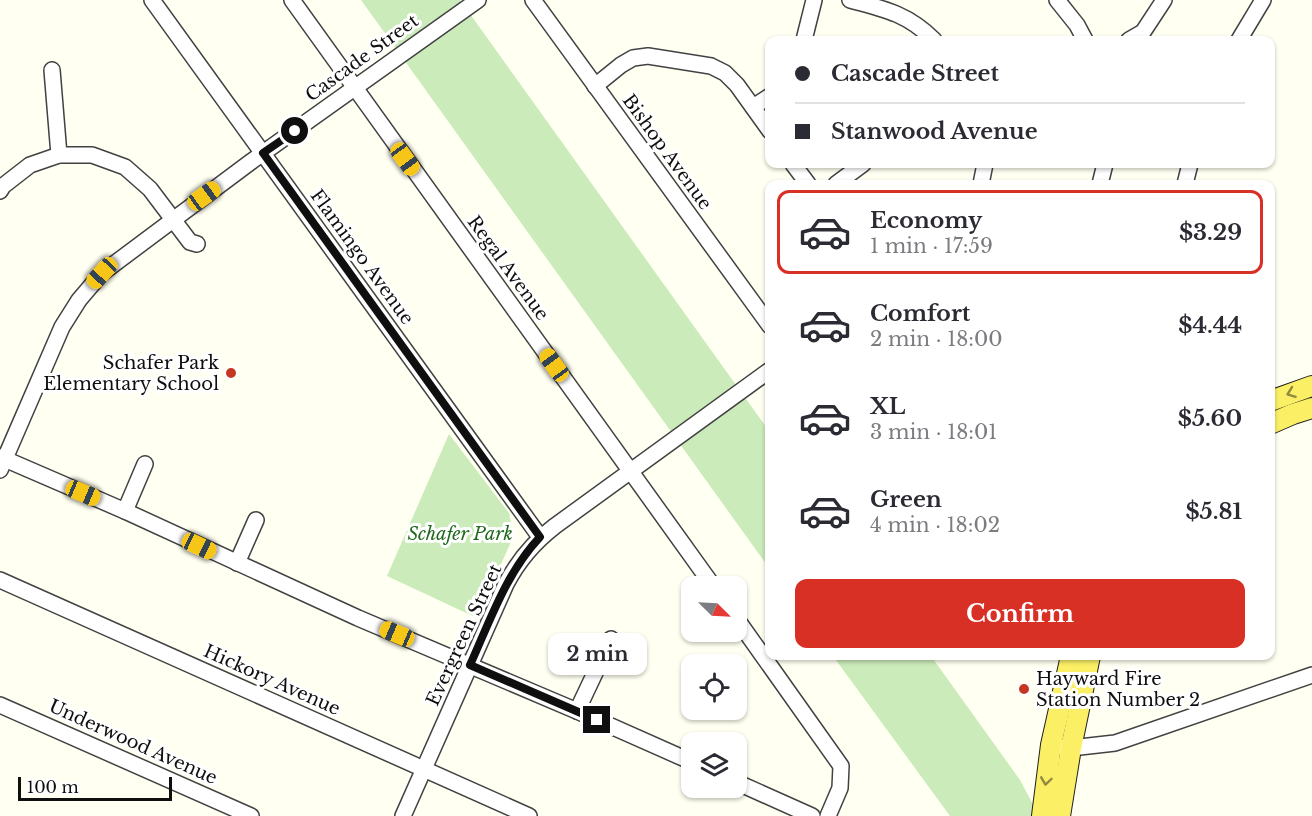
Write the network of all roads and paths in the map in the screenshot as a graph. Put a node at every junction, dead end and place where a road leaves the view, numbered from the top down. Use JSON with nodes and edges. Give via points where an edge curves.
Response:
{"nodes":[{"id":1,"x":152,"y":0,"type":"edge"},
{"id":2,"x":292,"y":0,"type":"edge"},
{"id":3,"x":478,"y":0,"type":"edge"},
{"id":4,"x":533,"y":0,"type":"edge"},
{"id":5,"x":814,"y":0,"type":"edge"},
{"id":6,"x":850,"y":0,"type":"edge"},
{"id":7,"x":1057,"y":0,"type":"edge"},
{"id":8,"x":1164,"y":0,"type":"edge"},
{"id":9,"x":1263,"y":0,"type":"edge"},
{"id":10,"x":805,"y":36,"type":"edge"},
{"id":11,"x":930,"y":36,"type":"edge"},
{"id":12,"x":1083,"y":36,"type":"edge"},
{"id":13,"x":1136,"y":36,"type":"edge"},
{"id":14,"x":1241,"y":36,"type":"edge"},
{"id":15,"x":52,"y":70,"type":"dead end"},
{"id":16,"x":595,"y":86,"type":"junction"},
{"id":17,"x":354,"y":88,"type":"junction"},
{"id":18,"x":765,"y":99,"type":"edge"},
{"id":19,"x":753,"y":107,"type":"junction"},
{"id":20,"x":765,"y":124,"type":"edge"},
{"id":21,"x":263,"y":153,"type":"junction"},
{"id":22,"x":58,"y":155,"type":"junction"},
{"id":23,"x":858,"y":168,"type":"edge"},
{"id":24,"x":841,"y":180,"type":"edge"},
{"id":25,"x":0,"y":191,"type":"edge"},
{"id":26,"x":172,"y":220,"type":"junction"},
{"id":27,"x":197,"y":244,"type":"dead end"},
{"id":28,"x":765,"y":319,"type":"edge"},
{"id":29,"x":765,"y":374,"type":"edge"},
{"id":30,"x":1312,"y":386,"type":"edge"},
{"id":31,"x":1275,"y":399,"type":"edge"},
{"id":32,"x":1312,"y":408,"type":"edge"},
{"id":33,"x":1275,"y":422,"type":"edge"},
{"id":34,"x":2,"y":462,"type":"edge"},
{"id":35,"x":145,"y":465,"type":"dead end"},
{"id":36,"x":630,"y":471,"type":"junction"},
{"id":37,"x":125,"y":511,"type":"junction"},
{"id":38,"x":256,"y":520,"type":"dead end"},
{"id":39,"x":540,"y":537,"type":"junction"},
{"id":40,"x":237,"y":563,"type":"junction"},
{"id":41,"x":706,"y":576,"type":"edge"},
{"id":42,"x":0,"y":580,"type":"edge"},
{"id":43,"x":747,"y":634,"type":"edge"},
{"id":44,"x":611,"y":639,"type":"dead end"},
{"id":45,"x":765,"y":659,"type":"edge"},
{"id":46,"x":766,"y":660,"type":"edge"},
{"id":47,"x":1071,"y":660,"type":"edge"},
{"id":48,"x":1088,"y":660,"type":"edge"},
{"id":49,"x":470,"y":665,"type":"junction"},
{"id":50,"x":1312,"y":675,"type":"edge"},
{"id":51,"x":1073,"y":691,"type":"junction"},
{"id":52,"x":0,"y":705,"type":"edge"},
{"id":53,"x":577,"y":711,"type":"junction"},
{"id":54,"x":1061,"y":747,"type":"junction"},
{"id":55,"x":681,"y":757,"type":"edge"},
{"id":56,"x":424,"y":769,"type":"junction"},
{"id":57,"x":747,"y":787,"type":"edge"},
{"id":58,"x":251,"y":816,"type":"edge"},
{"id":59,"x":403,"y":816,"type":"edge"},
{"id":60,"x":529,"y":816,"type":"edge"},
{"id":61,"x":812,"y":816,"type":"edge"},
{"id":62,"x":828,"y":816,"type":"edge"},
{"id":63,"x":1042,"y":816,"type":"edge"},
{"id":64,"x":1060,"y":816,"type":"edge"}],
"edges":[{"from":1,"to":21,"type":"street","name":"Flamingo Avenue"},
{"from":2,"to":17,"type":"street","name":"Regal Avenue"},
{"from":3,"to":17,"type":"street","name":"Cascade Street"},
{"from":4,"to":16,"type":"street","name":"Bishop Avenue"},
{"from":5,"to":10,"type":"street"},
{"from":6,"to":11,"type":"street","via":[[887,9]]},
{"from":7,"to":12,"type":"street"},
{"from":8,"to":13,"type":"street","via":[[1143,32]]},
{"from":9,"to":14,"type":"street"},
{"from":15,"to":22,"type":"street"},
{"from":16,"to":19,"type":"street","via":[[633,58],[648,57],[711,66],[725,73]]},
{"from":16,"to":28,"type":"street","name":"Bishop Avenue"},
{"from":17,"to":21,"type":"street","name":"Cascade Street"},
{"from":17,"to":36,"type":"street","name":"Regal Avenue"},
{"from":18,"to":19,"type":"street"},
{"from":19,"to":20,"type":"street"},
{"from":21,"to":26,"type":"street","name":"Cascade Street"},
{"from":21,"to":39,"type":"street","name":"Flamingo Avenue"},
{"from":22,"to":25,"type":"street","via":[[30,165]]},
{"from":22,"to":26,"type":"street","via":[[92,155],[125,167],[150,189]]},
{"from":23,"to":24,"type":"street"},
{"from":26,"to":27,"type":"street","via":[[190,242]]},
{"from":26,"to":34,"type":"street","name":"Cascade Street","via":[[102,273],[78,300],[62,327]]},
{"from":29,"to":36,"type":"street","name":"Evergreen Street"},
{"from":30,"to":31,"type":"main road","one_way":true},
{"from":32,"to":33,"type":"main road"},
{"from":34,"to":37,"type":"street"},
{"from":35,"to":37,"type":"street"},
{"from":36,"to":39,"type":"street","name":"Evergreen Street"},
{"from":36,"to":41,"type":"street","name":"Regal Avenue"},
{"from":37,"to":40,"type":"street"},
{"from":38,"to":40,"type":"street"},
{"from":39,"to":49,"type":"street","name":"Evergreen Street","via":[[510,577]]},
{"from":40,"to":49,"type":"street"},
{"from":42,"to":56,"type":"street","name":"Hickory Avenue"},
{"from":43,"to":45,"type":"street"},
{"from":44,"to":53,"type":"street"},
{"from":46,"to":62,"type":"street","via":[[841,766],[840,788]]},
{"from":47,"to":51,"type":"main road"},
{"from":48,"to":51,"type":"main road"},
{"from":49,"to":53,"type":"street"},
{"from":49,"to":56,"type":"street","name":"Evergreen Street"},
{"from":50,"to":54,"type":"street","via":[[1114,743]]},
{"from":51,"to":54,"type":"main road"},
{"from":52,"to":58,"type":"street","name":"Underwood Avenue"},
{"from":53,"to":55,"type":"street"},
{"from":54,"to":63,"type":"main road","one_way":true},
{"from":54,"to":64,"type":"main road"},
{"from":56,"to":59,"type":"street","name":"Evergreen Street"},
{"from":56,"to":60,"type":"street","name":"Hickory Avenue"},
{"from":57,"to":61,"type":"street"}]}
